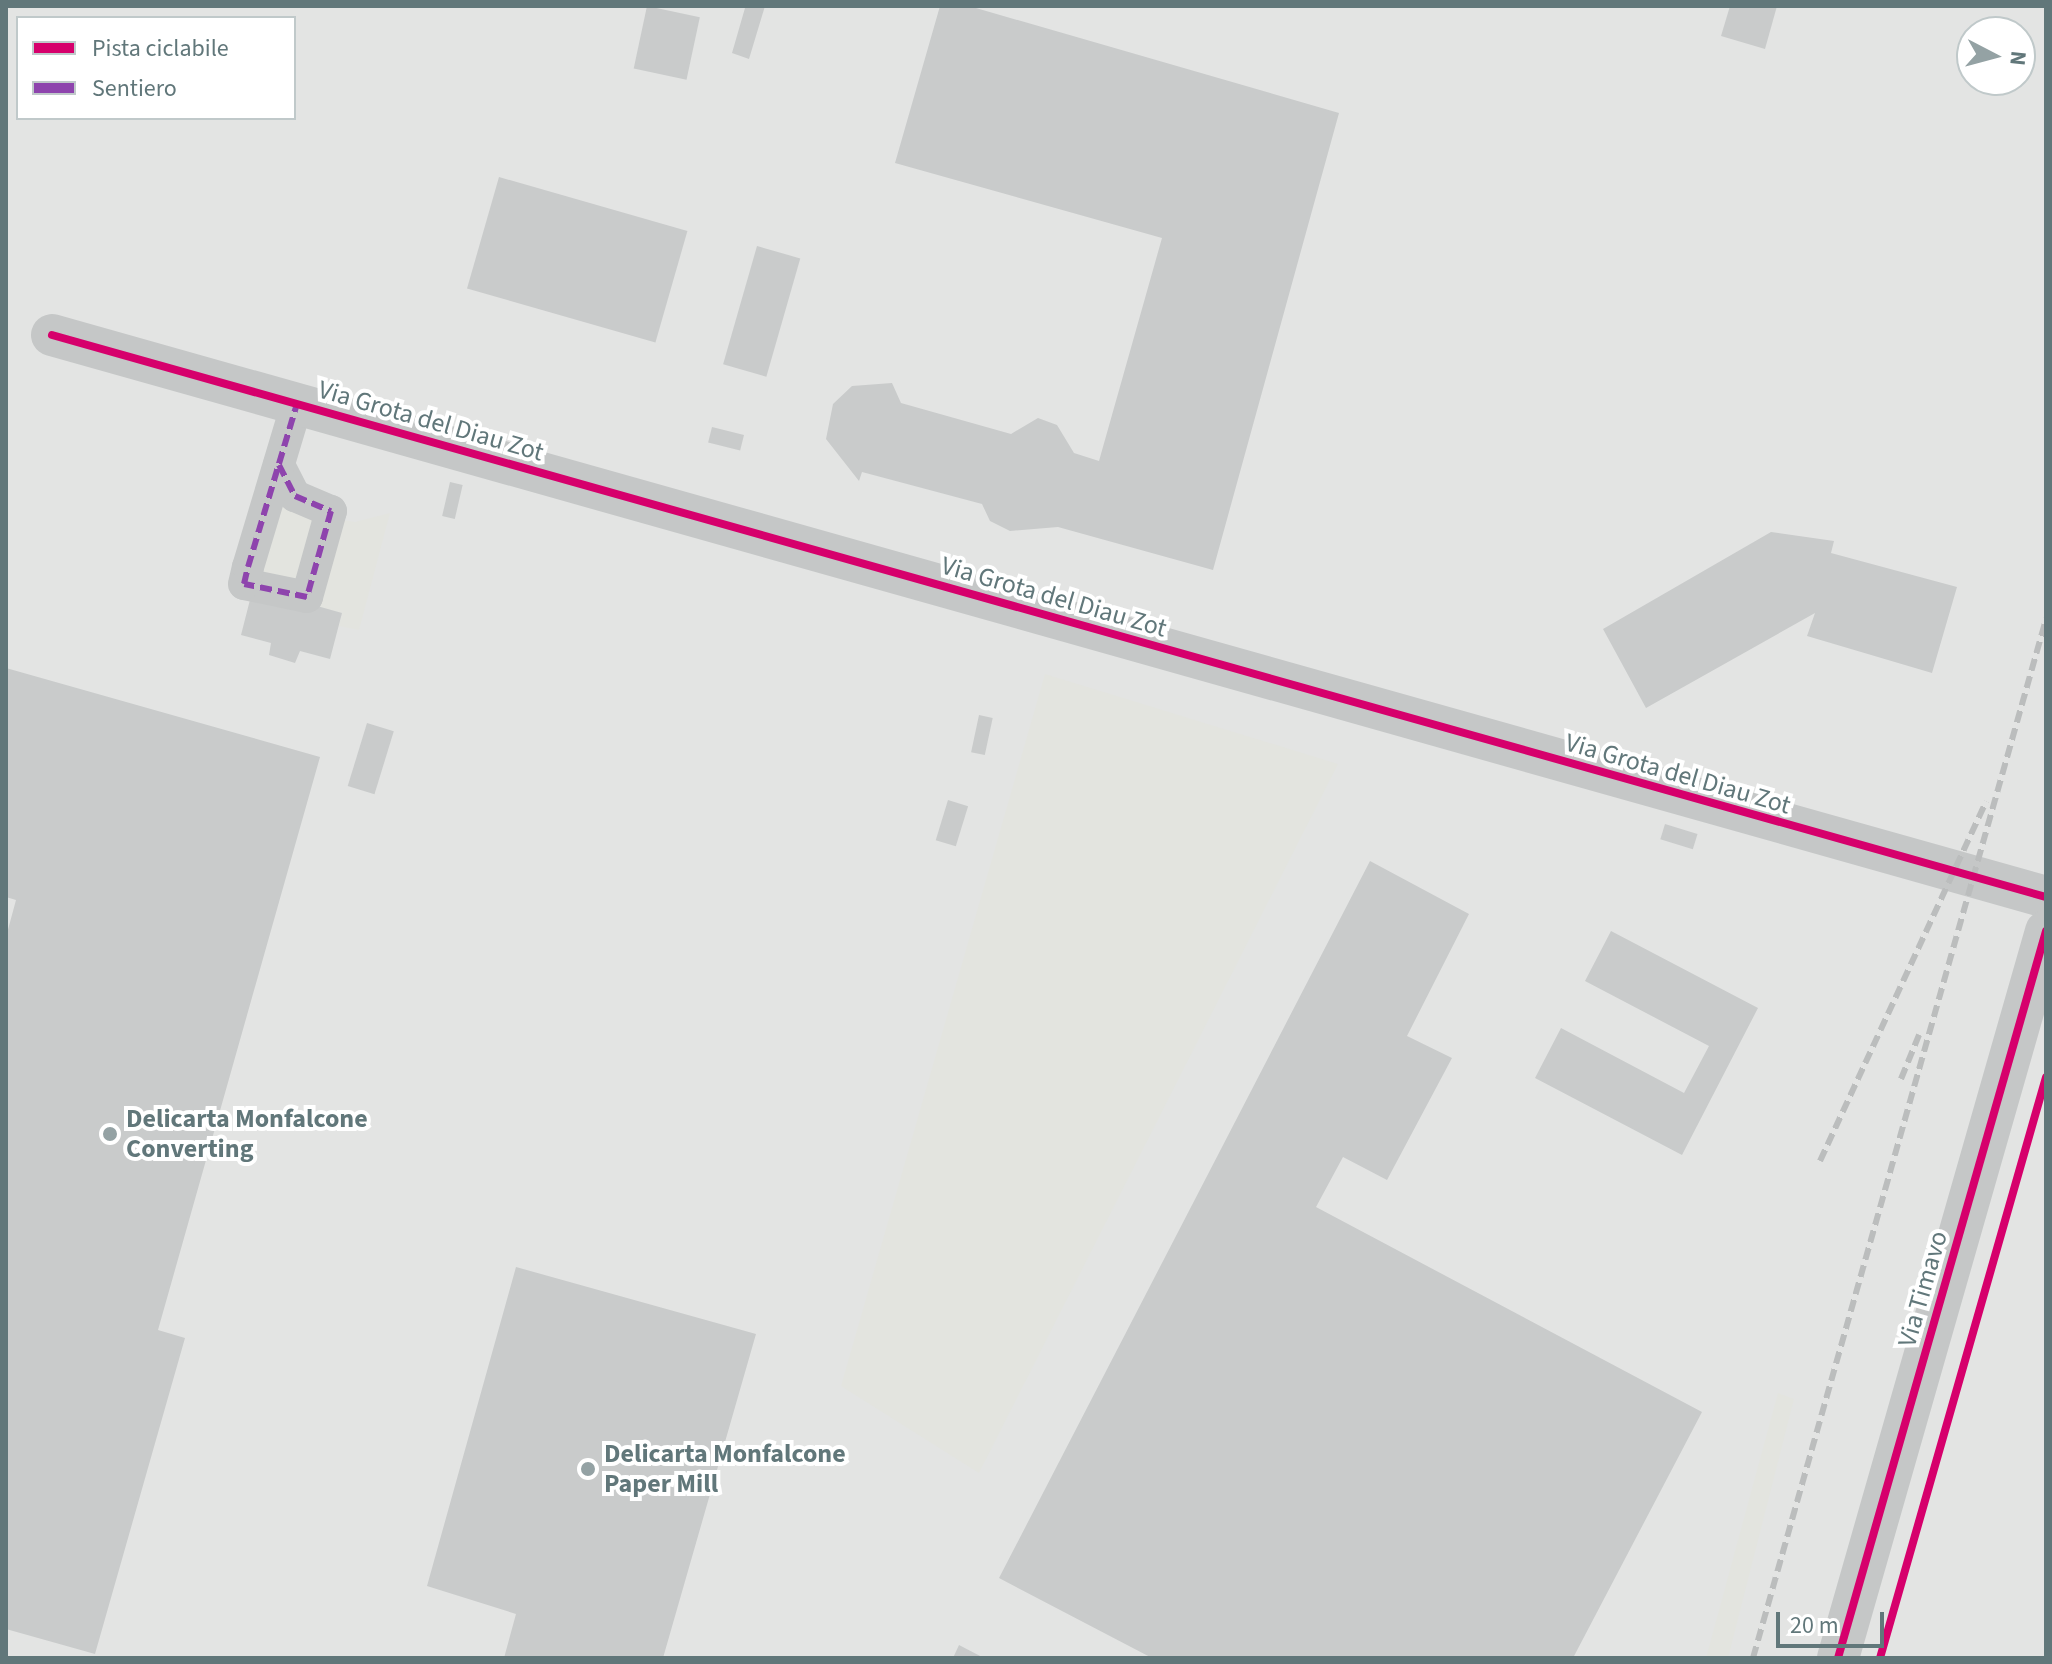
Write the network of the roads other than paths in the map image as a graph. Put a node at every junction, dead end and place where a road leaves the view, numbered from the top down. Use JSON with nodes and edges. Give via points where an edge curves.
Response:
{"nodes":[{"id":1,"x":52,"y":335,"type":"dead end"},
{"id":2,"x":297,"y":404,"type":"junction"},
{"id":3,"x":279,"y":465,"type":"dead end"},
{"id":4,"x":2046,"y":897,"type":"edge"},
{"id":5,"x":2046,"y":931,"type":"edge"},
{"id":6,"x":1838,"y":1658,"type":"edge"}],
"edges":[{"from":1,"to":2,"type":"street","name":"Via Grota del Diau Zot"},
{"from":2,"to":3,"type":"street"},
{"from":2,"to":4,"type":"street","name":"Via Grota del Diau Zot"},
{"from":5,"to":6,"type":"street","name":"Via Timavo"}]}
